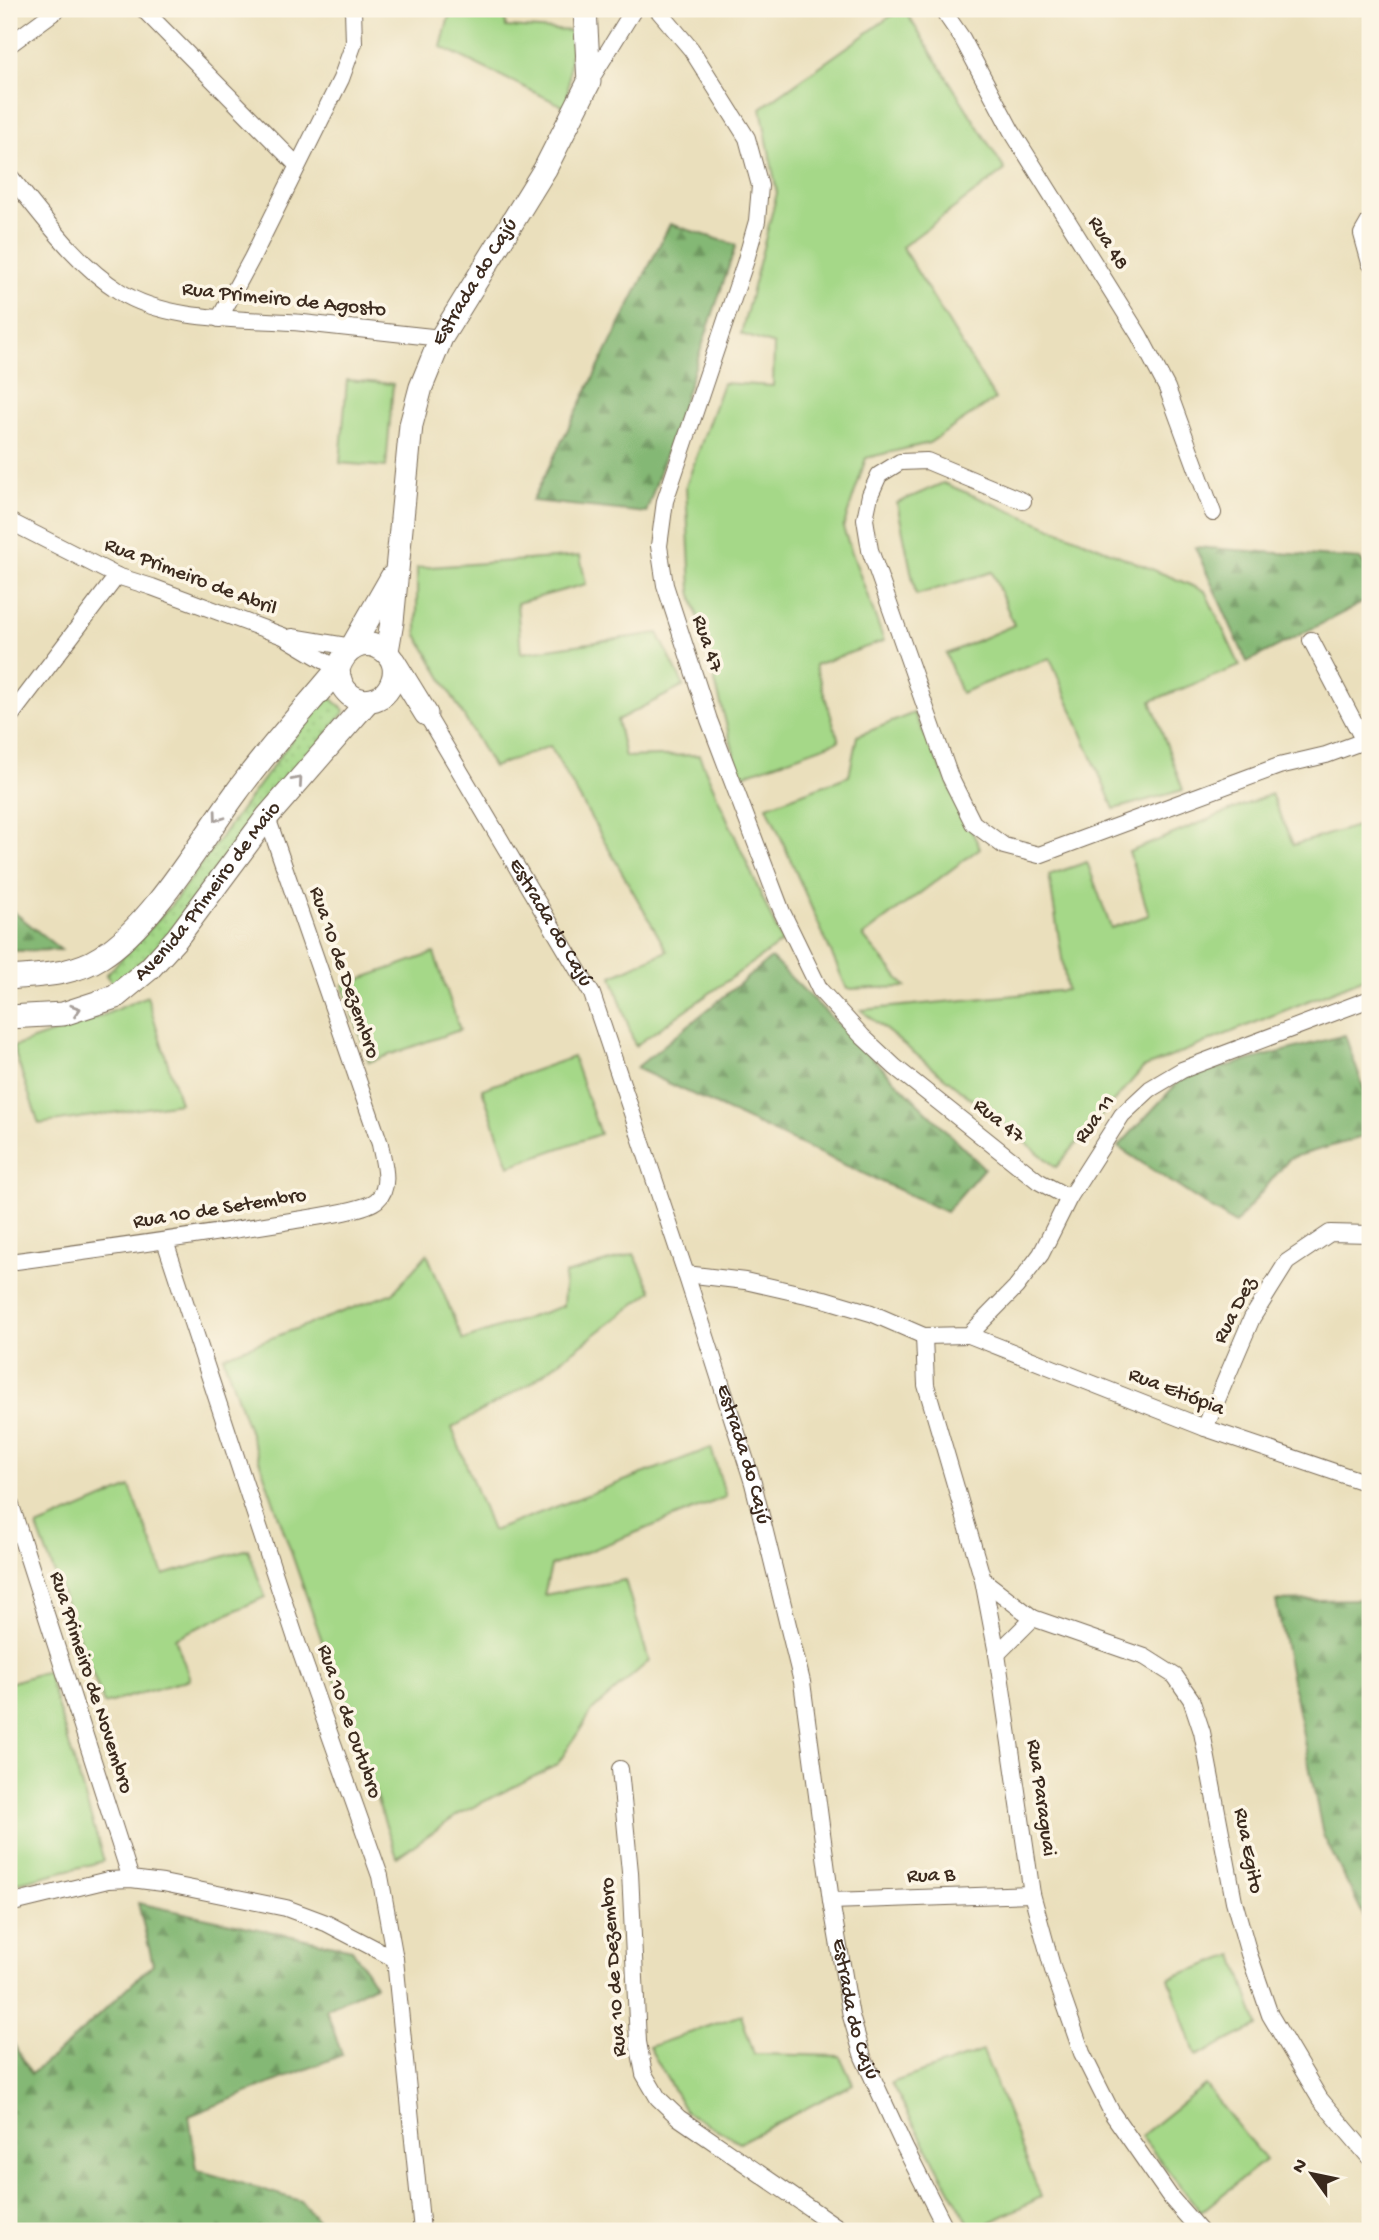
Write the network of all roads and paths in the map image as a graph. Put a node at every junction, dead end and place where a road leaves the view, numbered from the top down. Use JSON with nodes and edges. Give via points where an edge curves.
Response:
{"nodes":[{"id":1,"x":58,"y":9,"type":"edge"},
{"id":2,"x":143,"y":9,"type":"edge"},
{"id":3,"x":354,"y":9,"type":"edge"},
{"id":4,"x":585,"y":9,"type":"edge"},
{"id":5,"x":634,"y":9,"type":"edge"},
{"id":6,"x":657,"y":9,"type":"edge"},
{"id":7,"x":942,"y":9,"type":"edge"},
{"id":8,"x":9,"y":45,"type":"edge"},
{"id":9,"x":589,"y":82,"type":"junction"},
{"id":10,"x":297,"y":165,"type":"junction"},
{"id":11,"x":9,"y":175,"type":"edge"},
{"id":12,"x":1366,"y":227,"type":"edge"},
{"id":13,"x":1370,"y":263,"type":"edge"},
{"id":14,"x":219,"y":319,"type":"junction"},
{"id":15,"x":441,"y":338,"type":"junction"},
{"id":16,"x":1023,"y":501,"type":"dead end"},
{"id":17,"x":1213,"y":513,"type":"dead end"},
{"id":18,"x":9,"y":521,"type":"edge"},
{"id":19,"x":396,"y":571,"type":"junction"},
{"id":20,"x":117,"y":576,"type":"junction"},
{"id":21,"x":283,"y":636,"type":"junction"},
{"id":22,"x":1311,"y":640,"type":"dead end"},
{"id":23,"x":352,"y":647,"type":"junction"},
{"id":24,"x":390,"y":657,"type":"junction"},
{"id":25,"x":338,"y":669,"type":"junction"},
{"id":26,"x":377,"y":697,"type":"junction"},
{"id":27,"x":426,"y":714,"type":"junction"},
{"id":28,"x":9,"y":718,"type":"edge"},
{"id":29,"x":1367,"y":745,"type":"edge"},
{"id":30,"x":267,"y":817,"type":"junction"},
{"id":31,"x":9,"y":978,"type":"edge"},
{"id":32,"x":1370,"y":999,"type":"edge"},
{"id":33,"x":9,"y":1017,"type":"edge"},
{"id":34,"x":380,"y":1144,"type":"joint"},
{"id":35,"x":1069,"y":1198,"type":"junction"},
{"id":36,"x":1370,"y":1234,"type":"edge"},
{"id":37,"x":165,"y":1241,"type":"junction"},
{"id":38,"x":9,"y":1262,"type":"edge"},
{"id":39,"x":686,"y":1274,"type":"junction"},
{"id":40,"x":969,"y":1335,"type":"junction"},
{"id":41,"x":924,"y":1336,"type":"junction"},
{"id":42,"x":1205,"y":1428,"type":"junction"},
{"id":43,"x":1370,"y":1484,"type":"edge"},
{"id":44,"x":9,"y":1499,"type":"edge"},
{"id":45,"x":983,"y":1580,"type":"junction"},
{"id":46,"x":1033,"y":1618,"type":"junction"},
{"id":47,"x":998,"y":1654,"type":"junction"},
{"id":48,"x":620,"y":1769,"type":"dead end"},
{"id":49,"x":131,"y":1879,"type":"junction"},
{"id":50,"x":1032,"y":1894,"type":"junction"},
{"id":51,"x":831,"y":1901,"type":"junction"},
{"id":52,"x":9,"y":1904,"type":"edge"},
{"id":53,"x":394,"y":1959,"type":"junction"},
{"id":54,"x":1370,"y":2158,"type":"edge"},
{"id":55,"x":942,"y":2229,"type":"edge"},
{"id":56,"x":422,"y":2231,"type":"edge"},
{"id":57,"x":843,"y":2231,"type":"edge"},
{"id":58,"x":1200,"y":2231,"type":"edge"}],
"edges":[{"from":1,"to":8,"type":"street"},
{"from":2,"to":10,"type":"street"},
{"from":3,"to":10,"type":"street","via":[[354,43],[341,79]]},
{"from":4,"to":9,"type":"main road","name":"Estrada do Cajú"},
{"from":5,"to":9,"type":"street"},
{"from":6,"to":35,"type":"street","name":"Rua 47","via":[[691,48],[747,138],[760,186],[757,221],[665,501],[659,546],[665,585],[709,720],[782,912],[820,990],[895,1067],[1038,1181]]},
{"from":7,"to":17,"type":"street","name":"Rua 48","via":[[1011,130],[1139,335],[1167,388]]},
{"from":9,"to":15,"type":"main road","name":"Estrada do Cajú","via":[[545,169]]},
{"from":10,"to":14,"type":"street"},
{"from":11,"to":14,"type":"street","name":"Rua Primeiro de Agosto","via":[[89,267],[121,292],[159,308]]},
{"from":12,"to":13,"type":"street"},
{"from":14,"to":15,"type":"street","name":"Rua Primeiro de Agosto"},
{"from":15,"to":19,"type":"main road","name":"Estrada do Cajú","via":[[411,425]]},
{"from":16,"to":29,"type":"street","via":[[927,461],[900,463],[879,475],[865,519],[870,550],[950,777],[973,824],[1004,846],[1039,855],[1279,766]]},
{"from":18,"to":20,"type":"street","name":"Rua Primeiro de Abril"},
{"from":19,"to":23,"type":"main road","name":"Estrada do Cajú"},
{"from":19,"to":24,"type":"main road","name":"Estrada do Cajú"},
{"from":20,"to":21,"type":"street","name":"Rua Primeiro de Abril"},
{"from":20,"to":28,"type":"street"},
{"from":21,"to":23,"type":"street","name":"Rua Primeiro de Abril"},
{"from":21,"to":25,"type":"street","name":"Rua Primeiro de Abril"},
{"from":22,"to":29,"type":"street"},
{"from":23,"to":24,"type":"main road","via":[[370,643]]},
{"from":23,"to":25,"type":"main road","name":"Estrada do Cajú","via":[[342,656]]},
{"from":24,"to":26,"type":"main road","name":"Estrada do Cajú","via":[[394,679]]},
{"from":24,"to":27,"type":"main road","name":"Estrada do Cajú"},
{"from":25,"to":26,"type":"main road","via":[[342,688],[358,700]]},
{"from":25,"to":31,"type":"main road","name":"Avenida Primeiro de Maio","one_way":true,"via":[[238,789],[126,938],[100,958],[61,974]]},
{"from":26,"to":27,"type":"main road"},
{"from":30,"to":26,"type":"main road","name":"Avenida Primeiro de Maio","one_way":true},
{"from":27,"to":39,"type":"street","name":"Estrada do Cajú","via":[[592,994]]},
{"from":33,"to":30,"type":"main road","name":"Avenida Primeiro de Maio","one_way":true,"via":[[63,1014],[115,997],[177,938]]},
{"from":30,"to":34,"type":"street","name":"Rua 10 de Dezembro"},
{"from":32,"to":35,"type":"street","name":"Rua 11","via":[[1182,1070],[1150,1089],[1122,1115]]},
{"from":34,"to":37,"type":"street","name":"Rua 10 de Setembro","via":[[385,1182],[383,1192],[369,1205]]},
{"from":35,"to":40,"type":"street","name":"Rua 11","via":[[1041,1254]]},
{"from":36,"to":42,"type":"street","name":"Rua Dez","via":[[1330,1233],[1287,1262],[1252,1318]]},
{"from":37,"to":38,"type":"street","name":"Rua 10 de Setembro"},
{"from":37,"to":53,"type":"street","name":"Rua 10 de Outubro","via":[[297,1642],[380,1876]]},
{"from":39,"to":41,"type":"street","via":[[745,1281],[871,1312]]},
{"from":39,"to":51,"type":"street","name":"Estrada do Cajú","via":[[753,1483],[802,1682]]},
{"from":40,"to":41,"type":"street"},
{"from":40,"to":42,"type":"street","name":"Rua Etiópia"},
{"from":41,"to":45,"type":"street","name":"Rua Paraguai","via":[[926,1385]]},
{"from":42,"to":43,"type":"street","name":"Rua Etiópia"},
{"from":44,"to":49,"type":"street","name":"Rua Primeiro de Novembro"},
{"from":45,"to":46,"type":"street","name":"Rua Egito"},
{"from":45,"to":47,"type":"street","name":"Rua Paraguai"},
{"from":46,"to":47,"type":"street"},
{"from":46,"to":54,"type":"street","name":"Rua Egito","via":[[1146,1657],[1175,1676],[1192,1699],[1234,1901],[1270,2015],[1320,2099]]},
{"from":47,"to":50,"type":"street","name":"Rua Paraguai"},
{"from":48,"to":57,"type":"street","name":"Rua 10 de Dezembro","via":[[638,2042],[645,2074],[658,2098],[679,2118]]},
{"from":49,"to":52,"type":"street","via":[[108,1880]]},
{"from":49,"to":53,"type":"street","via":[[286,1908],[326,1923]]},
{"from":50,"to":51,"type":"street","name":"Rua B"},
{"from":50,"to":58,"type":"street","name":"Rua Paraguai","via":[[1077,2041],[1100,2089],[1171,2198]]},
{"from":51,"to":55,"type":"street","name":"Estrada do Cajú","via":[[863,2057]]},
{"from":53,"to":56,"type":"street","name":"Rua 10 de Outubro"}]}
